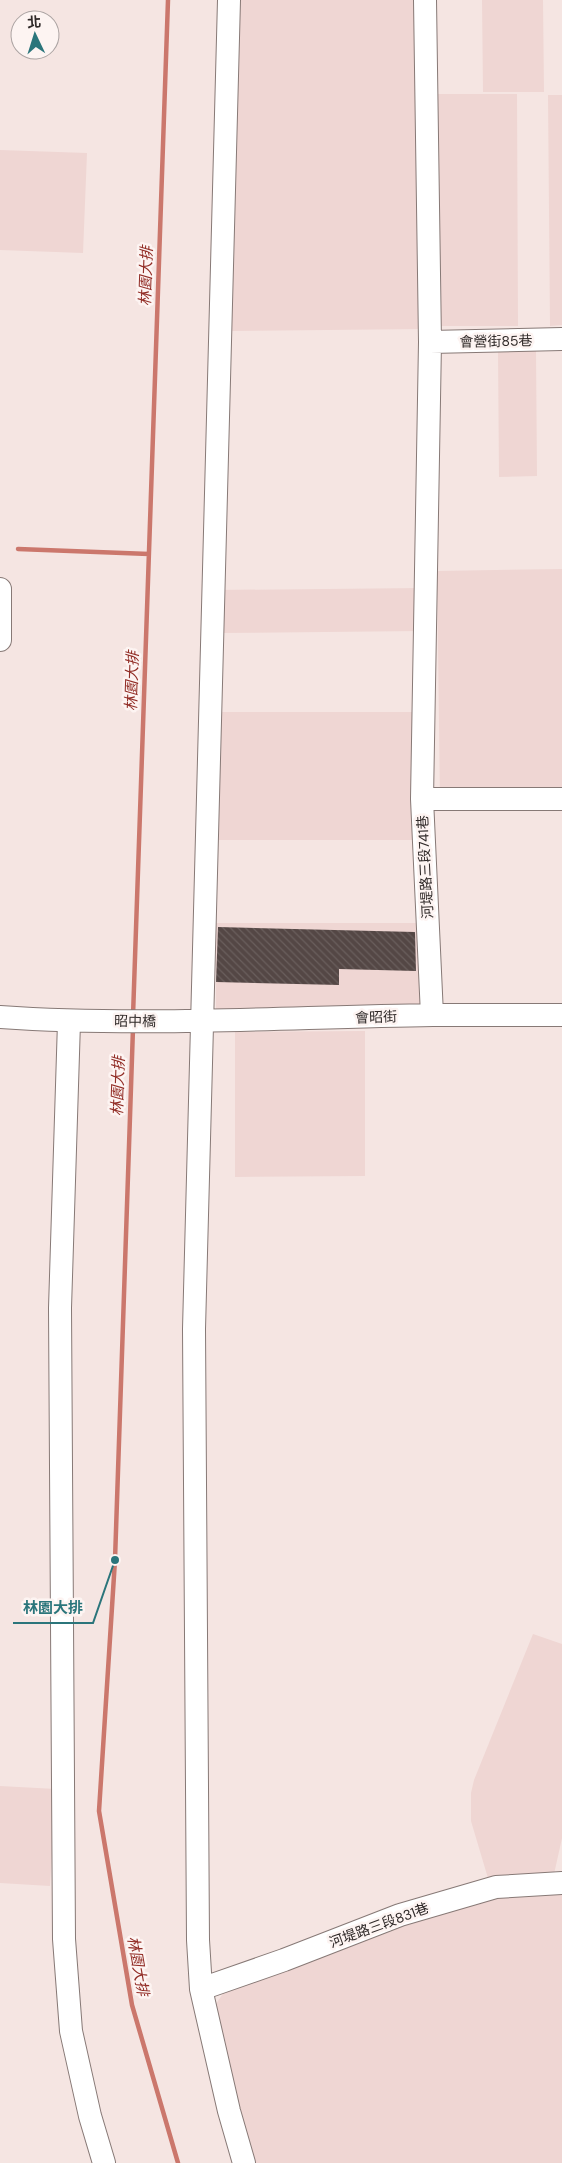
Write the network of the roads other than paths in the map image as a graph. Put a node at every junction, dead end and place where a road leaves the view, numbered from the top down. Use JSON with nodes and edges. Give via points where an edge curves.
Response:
{"nodes":[{"id":1,"x":228,"y":0,"type":"edge"},
{"id":2,"x":425,"y":0,"type":"edge"},
{"id":3,"x":562,"y":339,"type":"edge"},
{"id":4,"x":430,"y":342,"type":"junction"},
{"id":5,"x":0,"y":589,"type":"edge"},
{"id":6,"x":0,"y":640,"type":"edge"},
{"id":7,"x":422,"y":799,"type":"junction"},
{"id":8,"x":562,"y":799,"type":"edge"},
{"id":9,"x":432,"y":1015,"type":"junction"},
{"id":10,"x":562,"y":1016,"type":"edge"},
{"id":11,"x":0,"y":1017,"type":"edge"},
{"id":12,"x":75,"y":1021,"type":"junction"},
{"id":13,"x":196,"y":1022,"type":"junction"},
{"id":14,"x":562,"y":1883,"type":"edge"},
{"id":15,"x":200,"y":1989,"type":"junction"},
{"id":16,"x":104,"y":2163,"type":"edge"},
{"id":17,"x":244,"y":2163,"type":"edge"}],
"edges":[{"from":1,"to":13,"type":"street"},
{"from":2,"to":4,"type":"street"},
{"from":3,"to":4,"type":"street","name":"會營街85巷"},
{"from":4,"to":7,"type":"street"},
{"from":5,"to":6,"type":"street"},
{"from":7,"to":8,"type":"street","name":"河堤路三段741巷"},
{"from":7,"to":9,"type":"street","name":"河堤路三段741巷"},
{"from":9,"to":10,"type":"street","name":"會昭街"},
{"from":9,"to":13,"type":"street","name":"會昭街"},
{"from":11,"to":12,"type":"street"},
{"from":12,"to":13,"type":"street","name":"昭中橋"},
{"from":12,"to":16,"type":"street","via":[[60,1308],[64,1939],[71,2031]]},
{"from":13,"to":15,"type":"street","via":[[194,1328]]},
{"from":14,"to":15,"type":"street","name":"河堤路三段831巷","via":[[496,1887],[400,1915]]},
{"from":15,"to":17,"type":"street","via":[[228,2111]]}]}
